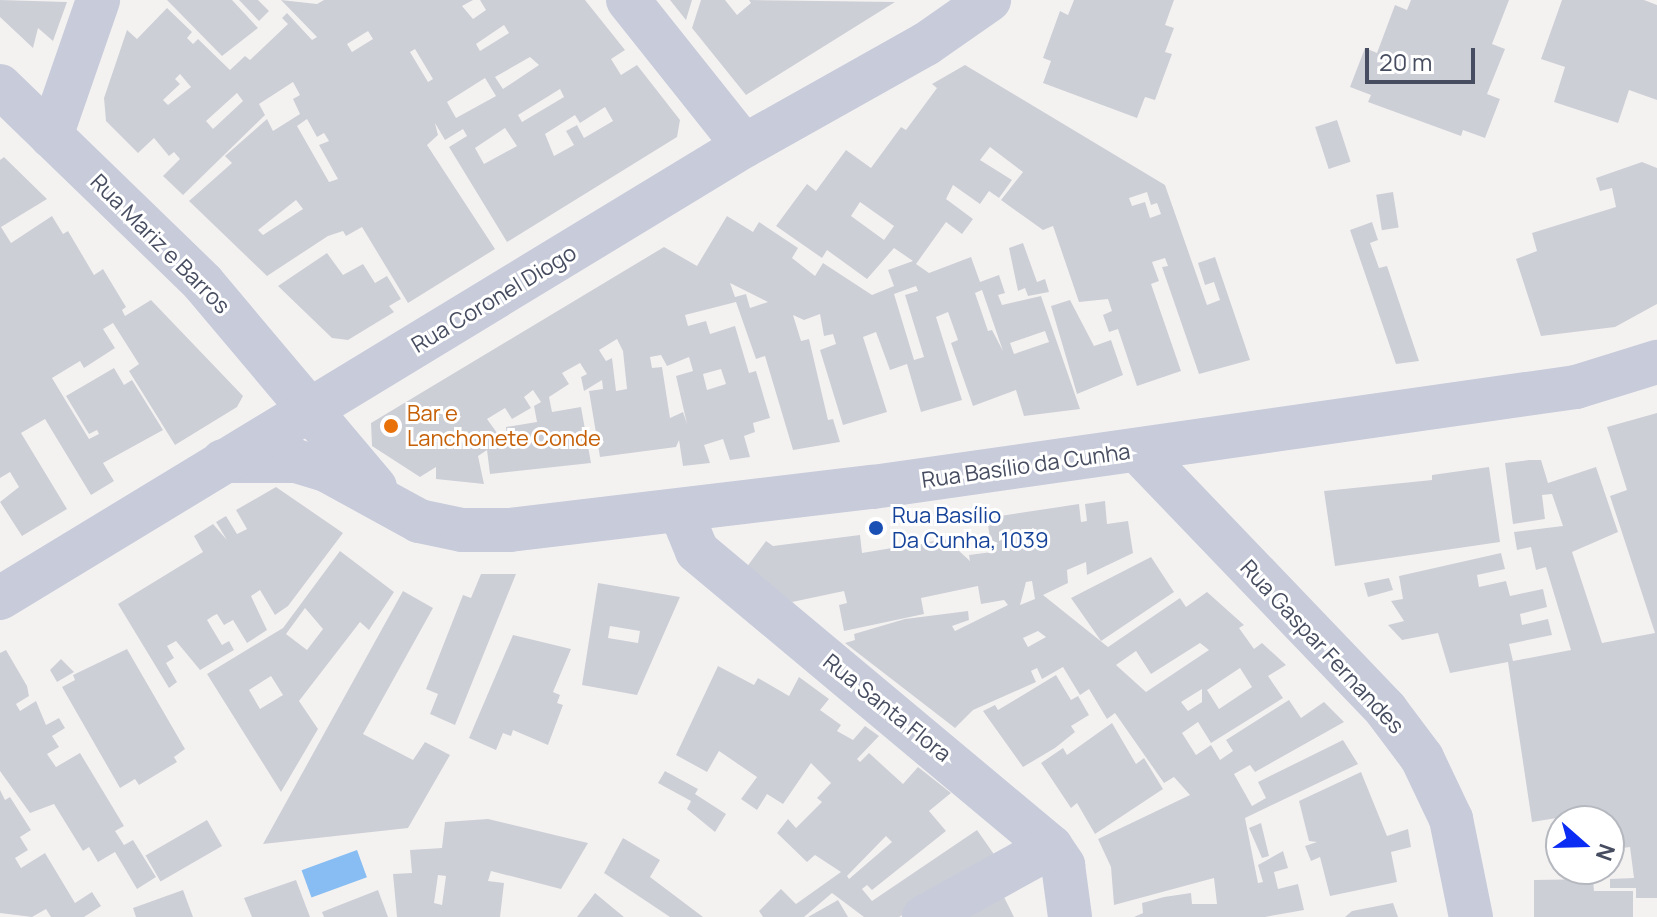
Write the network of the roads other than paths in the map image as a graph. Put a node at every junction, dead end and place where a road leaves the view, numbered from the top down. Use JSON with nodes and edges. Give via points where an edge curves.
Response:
{"nodes":[{"id":1,"x":98,"y":0,"type":"edge"},
{"id":2,"x":628,"y":0,"type":"edge"},
{"id":3,"x":989,"y":0,"type":"edge"},
{"id":4,"x":0,"y":86,"type":"edge"},
{"id":5,"x":51,"y":136,"type":"junction"},
{"id":6,"x":744,"y":146,"type":"junction"},
{"id":7,"x":1657,"y":362,"type":"edge"},
{"id":8,"x":311,"y":410,"type":"junction"},
{"id":9,"x":1138,"y":451,"type":"junction"},
{"id":10,"x":223,"y":461,"type":"junction"},
{"id":11,"x":392,"y":508,"type":"junction"},
{"id":12,"x":681,"y":512,"type":"junction"},
{"id":13,"x":0,"y":598,"type":"edge"},
{"id":14,"x":1051,"y":847,"type":"junction"},
{"id":15,"x":924,"y":917,"type":"edge"},
{"id":16,"x":1070,"y":917,"type":"edge"},
{"id":17,"x":1471,"y":917,"type":"edge"}],
"edges":[{"from":1,"to":5,"type":"street"},
{"from":2,"to":6,"type":"street"},
{"from":3,"to":6,"type":"street","name":"Rua Coronel Diogo","via":[[926,44]]},
{"from":4,"to":5,"type":"street","name":"Rua Mariz e Barros"},
{"from":5,"to":8,"type":"street","name":"Rua Mariz e Barros","via":[[203,283]]},
{"from":6,"to":8,"type":"street","name":"Rua Coronel Diogo"},
{"from":7,"to":9,"type":"street","name":"Rua Basílio da Cunha","via":[[1576,387]]},
{"from":8,"to":10,"type":"street","name":"Rua Coronel Diogo"},
{"from":8,"to":11,"type":"street","name":"Rua Basílio da Cunha"},
{"from":9,"to":12,"type":"street","name":"Rua Basílio da Cunha"},
{"from":9,"to":17,"type":"street","name":"Rua Gaspar Fernandes","via":[[1386,710],[1422,758],[1451,819]]},
{"from":10,"to":11,"type":"street","name":"Rua Basílio da Cunha","via":[[296,461],[326,470]]},
{"from":10,"to":13,"type":"street","name":"Rua Coronel Diogo"},
{"from":11,"to":12,"type":"street","name":"Rua Basílio da Cunha","via":[[419,521],[462,530]]},
{"from":12,"to":14,"type":"street","name":"Rua Santa Flora","via":[[697,551]]},
{"from":14,"to":15,"type":"street"},
{"from":14,"to":16,"type":"street","name":"Rua Santa Flora","via":[[1063,865]]}]}
